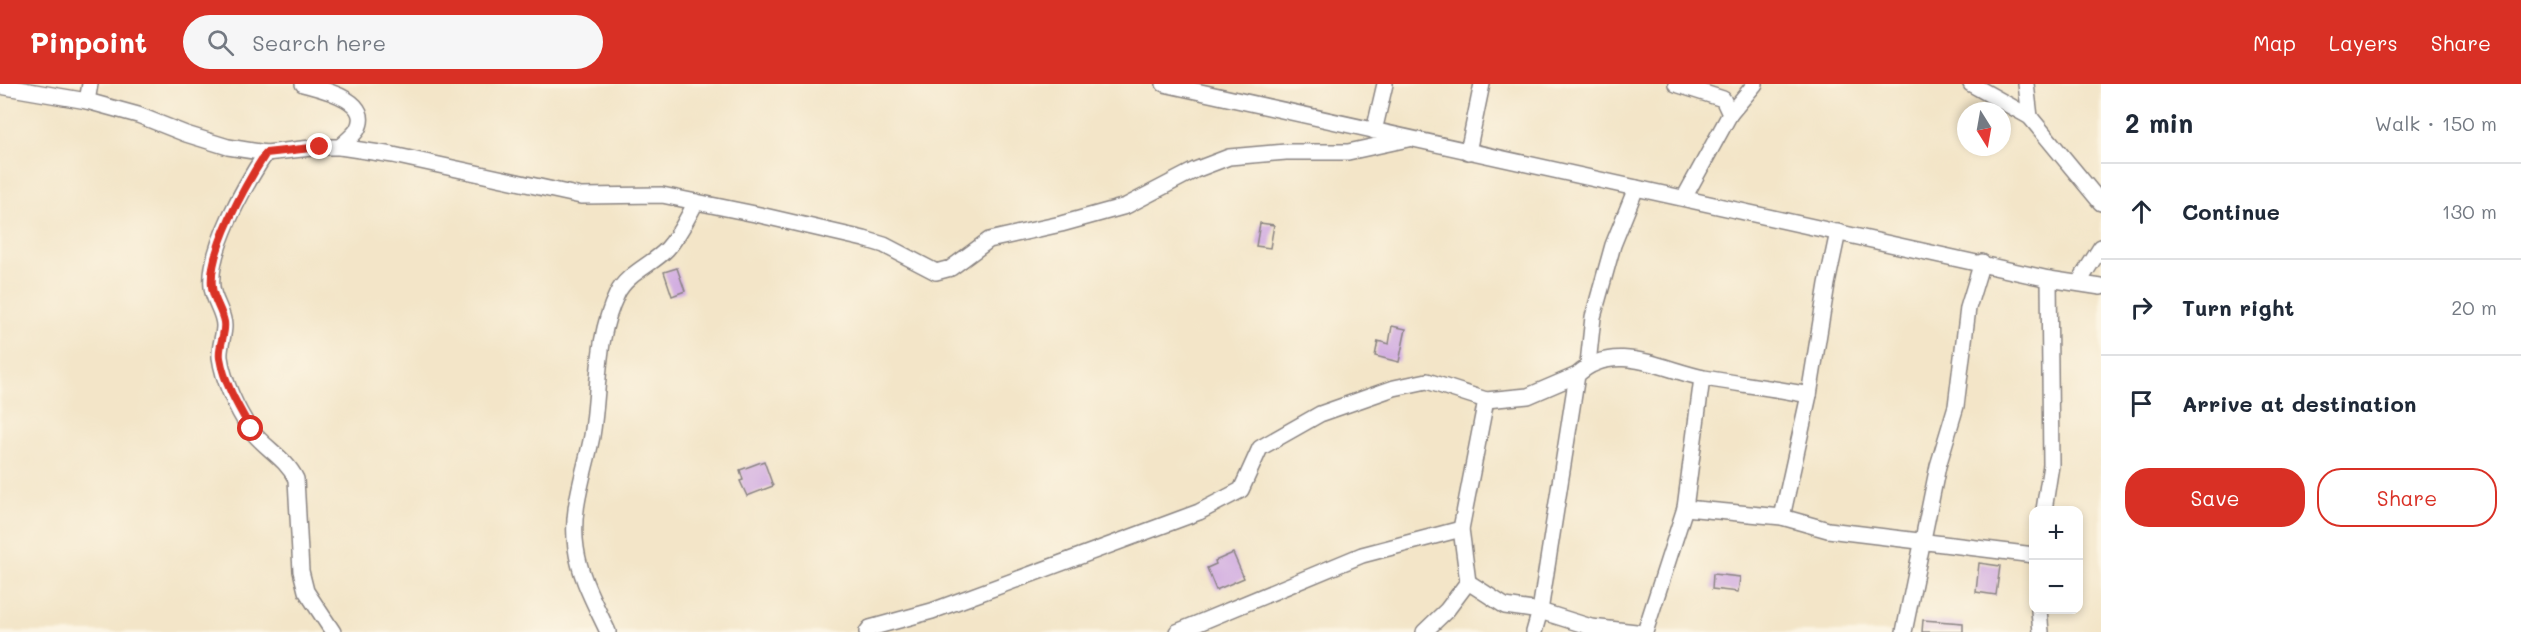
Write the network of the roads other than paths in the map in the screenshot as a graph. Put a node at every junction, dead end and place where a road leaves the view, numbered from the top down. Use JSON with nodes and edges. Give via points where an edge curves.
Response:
{"nodes":[{"id":1,"x":90,"y":84,"type":"edge"},
{"id":2,"x":303,"y":84,"type":"edge"},
{"id":3,"x":1164,"y":84,"type":"edge"},
{"id":4,"x":1385,"y":84,"type":"edge"},
{"id":5,"x":1482,"y":84,"type":"edge"},
{"id":6,"x":1676,"y":84,"type":"edge"},
{"id":7,"x":1755,"y":84,"type":"edge"},
{"id":8,"x":1971,"y":84,"type":"edge"},
{"id":9,"x":2026,"y":84,"type":"edge"},
{"id":10,"x":0,"y":86,"type":"edge"},
{"id":11,"x":87,"y":101,"type":"junction"},
{"id":12,"x":1730,"y":114,"type":"junction"},
{"id":13,"x":2030,"y":117,"type":"junction"},
{"id":14,"x":1374,"y":131,"type":"junction"},
{"id":15,"x":1408,"y":139,"type":"junction"},
{"id":16,"x":340,"y":147,"type":"junction"},
{"id":17,"x":1468,"y":152,"type":"junction"},
{"id":18,"x":266,"y":153,"type":"junction"},
{"id":19,"x":1636,"y":188,"type":"junction"},
{"id":20,"x":1684,"y":198,"type":"junction"},
{"id":21,"x":696,"y":202,"type":"junction"},
{"id":22,"x":2101,"y":203,"type":"edge"},
{"id":23,"x":1838,"y":232,"type":"junction"},
{"id":24,"x":2101,"y":246,"type":"edge"},
{"id":25,"x":1982,"y":262,"type":"junction"},
{"id":26,"x":2049,"y":279,"type":"junction"},
{"id":27,"x":2079,"y":282,"type":"junction"},
{"id":28,"x":2101,"y":287,"type":"edge"},
{"id":29,"x":1583,"y":370,"type":"junction"},
{"id":30,"x":1702,"y":378,"type":"junction"},
{"id":31,"x":1809,"y":395,"type":"junction"},
{"id":32,"x":1486,"y":400,"type":"junction"},
{"id":33,"x":2045,"y":506,"type":"edge"},
{"id":34,"x":1685,"y":508,"type":"junction"},
{"id":35,"x":1782,"y":517,"type":"junction"},
{"id":36,"x":1461,"y":529,"type":"junction"},
{"id":37,"x":1923,"y":540,"type":"junction"},
{"id":38,"x":2029,"y":554,"type":"edge"},
{"id":39,"x":1468,"y":582,"type":"junction"},
{"id":40,"x":1540,"y":611,"type":"junction"},
{"id":41,"x":2039,"y":614,"type":"edge"},
{"id":42,"x":333,"y":632,"type":"edge"},
{"id":43,"x":608,"y":632,"type":"edge"},
{"id":44,"x":867,"y":632,"type":"edge"},
{"id":45,"x":1177,"y":632,"type":"edge"},
{"id":46,"x":1424,"y":632,"type":"edge"},
{"id":47,"x":1534,"y":632,"type":"edge"},
{"id":48,"x":1636,"y":632,"type":"edge"},
{"id":49,"x":1645,"y":632,"type":"edge"},
{"id":50,"x":1904,"y":632,"type":"edge"},
{"id":51,"x":2041,"y":632,"type":"edge"}],
"edges":[{"from":1,"to":11,"type":"street"},
{"from":2,"to":16,"type":"street","via":[[340,95],[358,110],[357,130]]},
{"from":3,"to":14,"type":"street"},
{"from":4,"to":14,"type":"street"},
{"from":5,"to":17,"type":"street"},
{"from":6,"to":12,"type":"street","via":[[1723,99]]},
{"from":7,"to":12,"type":"street"},
{"from":8,"to":13,"type":"street"},
{"from":9,"to":13,"type":"street"},
{"from":10,"to":11,"type":"street"},
{"from":11,"to":18,"type":"street","via":[[218,144]]},
{"from":12,"to":20,"type":"street"},
{"from":13,"to":22,"type":"street"},
{"from":14,"to":15,"type":"street"},
{"from":15,"to":17,"type":"street"},
{"from":15,"to":21,"type":"street","via":[[1348,152],[1229,157],[1126,206],[989,240],[941,272],[864,239]]},
{"from":16,"to":18,"type":"street"},
{"from":16,"to":21,"type":"street","via":[[581,196],[662,195]]},
{"from":17,"to":19,"type":"street"},
{"from":18,"to":42,"type":"street","via":[[251,176],[213,262],[212,289],[224,324],[220,357],[229,386],[251,429],[291,468],[296,479],[301,571],[306,591]]},
{"from":19,"to":20,"type":"street"},
{"from":19,"to":29,"type":"street","via":[[1613,245]]},
{"from":20,"to":23,"type":"street"},
{"from":21,"to":43,"type":"street","via":[[667,249],[617,292],[600,344],[596,409],[576,504],[575,544],[584,581]]},
{"from":23,"to":25,"type":"street"},
{"from":23,"to":31,"type":"street"},
{"from":24,"to":27,"type":"street"},
{"from":25,"to":26,"type":"street"},
{"from":25,"to":37,"type":"street","via":[[1968,308],[1956,406],[1938,466]]},
{"from":26,"to":27,"type":"street"},
{"from":26,"to":33,"type":"street","via":[[2050,465]]},
{"from":27,"to":28,"type":"street"},
{"from":29,"to":30,"type":"street","via":[[1606,359],[1636,359]]},
{"from":29,"to":32,"type":"street","via":[[1528,396]]},
{"from":29,"to":40,"type":"street"},
{"from":30,"to":31,"type":"street"},
{"from":30,"to":34,"type":"street"},
{"from":31,"to":35,"type":"street"},
{"from":32,"to":36,"type":"street"},
{"from":32,"to":44,"type":"street","via":[[1427,381],[1394,388],[1320,414],[1260,448],[1241,490],[1198,512]]},
{"from":34,"to":35,"type":"street"},
{"from":34,"to":49,"type":"street"},
{"from":35,"to":37,"type":"street","via":[[1828,530]]},
{"from":36,"to":39,"type":"street"},
{"from":36,"to":45,"type":"street","via":[[1362,555]]},
{"from":37,"to":38,"type":"street"},
{"from":37,"to":50,"type":"street"},
{"from":39,"to":40,"type":"street","via":[[1505,606]]},
{"from":39,"to":46,"type":"street"},
{"from":40,"to":47,"type":"street"},
{"from":40,"to":48,"type":"street","via":[[1591,627]]},
{"from":41,"to":51,"type":"street"}]}
